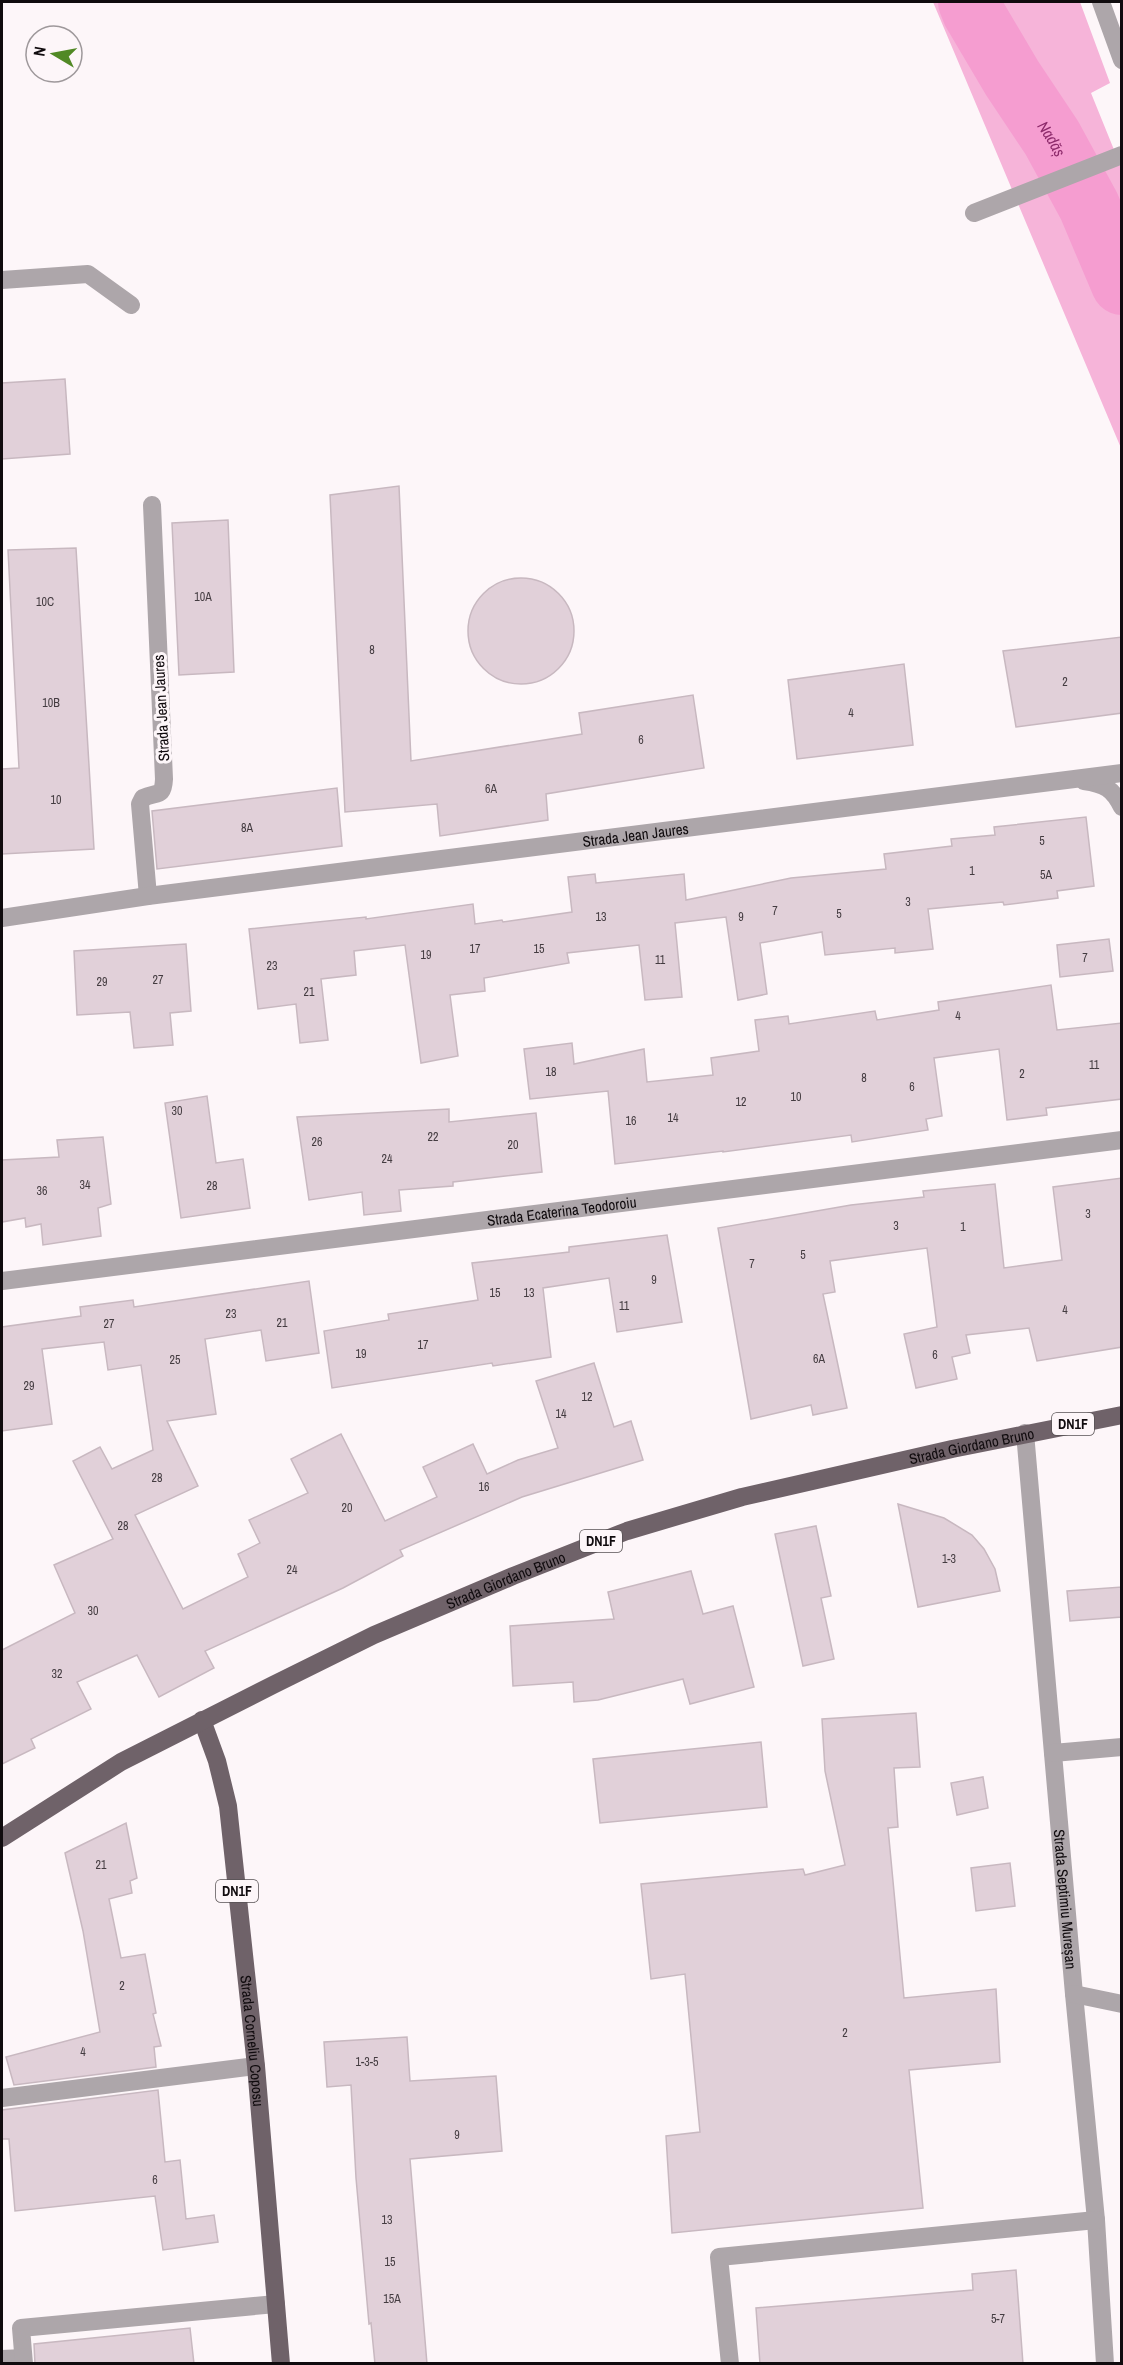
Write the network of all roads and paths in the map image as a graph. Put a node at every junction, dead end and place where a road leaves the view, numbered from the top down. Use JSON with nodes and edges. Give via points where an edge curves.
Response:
{"nodes":[{"id":1,"x":1101,"y":2,"type":"edge"},
{"id":2,"x":1122,"y":60,"type":"edge"},
{"id":3,"x":1122,"y":155,"type":"edge"},
{"id":4,"x":974,"y":213,"type":"dead end"},
{"id":5,"x":2,"y":280,"type":"edge"},
{"id":6,"x":131,"y":305,"type":"dead end"},
{"id":7,"x":152,"y":505,"type":"dead end"},
{"id":8,"x":1122,"y":773,"type":"edge"},
{"id":9,"x":1074,"y":780,"type":"junction"},
{"id":10,"x":1122,"y":807,"type":"edge"},
{"id":11,"x":148,"y":896,"type":"junction"},
{"id":12,"x":2,"y":918,"type":"edge"},
{"id":13,"x":1122,"y":1140,"type":"edge"},
{"id":14,"x":2,"y":1281,"type":"edge"},
{"id":15,"x":1122,"y":1415,"type":"edge"},
{"id":16,"x":1025,"y":1434,"type":"junction"},
{"id":17,"x":202,"y":1720,"type":"junction"},
{"id":18,"x":1122,"y":1747,"type":"edge"},
{"id":19,"x":1053,"y":1753,"type":"junction"},
{"id":20,"x":2,"y":1838,"type":"edge"},
{"id":21,"x":1074,"y":1994,"type":"junction"},
{"id":22,"x":1122,"y":2004,"type":"edge"},
{"id":23,"x":256,"y":2066,"type":"junction"},
{"id":24,"x":2,"y":2098,"type":"edge"},
{"id":25,"x":1096,"y":2220,"type":"junction"},
{"id":26,"x":276,"y":2304,"type":"junction"},
{"id":27,"x":2,"y":2360,"type":"edge"},
{"id":28,"x":24,"y":2361,"type":"edge"},
{"id":29,"x":281,"y":2364,"type":"edge"},
{"id":30,"x":730,"y":2364,"type":"edge"},
{"id":31,"x":1105,"y":2364,"type":"edge"}],
"edges":[{"from":1,"to":2,"type":"street"},
{"from":3,"to":4,"type":"street"},
{"from":5,"to":6,"type":"street","via":[[88,274]]},
{"from":7,"to":11,"type":"street","name":"Strada Jean Jaures","via":[[164,788],[143,798],[140,804]]},
{"from":8,"to":9,"type":"street","name":"Strada Jean Jaures"},
{"from":9,"to":10,"type":"street","via":[[1098,783],[1115,793]]},
{"from":9,"to":11,"type":"street","name":"Strada Jean Jaures"},
{"from":11,"to":12,"type":"street","name":"Strada Jean Jaures"},
{"from":13,"to":14,"type":"street","name":"Strada Ecaterina Teodoroiu"},
{"from":15,"to":16,"type":"main road","name":"Strada Giordano Bruno","number":"DN1F"},
{"from":16,"to":17,"type":"main road","name":"Strada Giordano Bruno","number":"DN1F","via":[[742,1497],[627,1531],[374,1635]]},
{"from":16,"to":19,"type":"street","name":"Strada Septimiu Mureșan"},
{"from":17,"to":20,"type":"main road","name":"Strada Giordano Bruno","via":[[121,1762]]},
{"from":17,"to":23,"type":"main road","name":"Strada Corneliu Coposu","number":"DN1F","via":[[228,1806]]},
{"from":18,"to":19,"type":"street"},
{"from":19,"to":21,"type":"street","name":"Strada Septimiu Mureșan"},
{"from":21,"to":22,"type":"street"},
{"from":21,"to":25,"type":"street","name":"Strada Septimiu Mureșan"},
{"from":23,"to":24,"type":"street"},
{"from":23,"to":26,"type":"main road","name":"Strada Corneliu Coposu","number":"DN1F"},
{"from":25,"to":30,"type":"street","via":[[719,2257]]},
{"from":25,"to":31,"type":"street","name":"Strada Septimiu Mureșan"},
{"from":26,"to":28,"type":"street","via":[[21,2328]]},
{"from":26,"to":29,"type":"main road","name":"Strada Corneliu Coposu","number":"DN1F"},
{"from":27,"to":28,"type":"street"}]}
